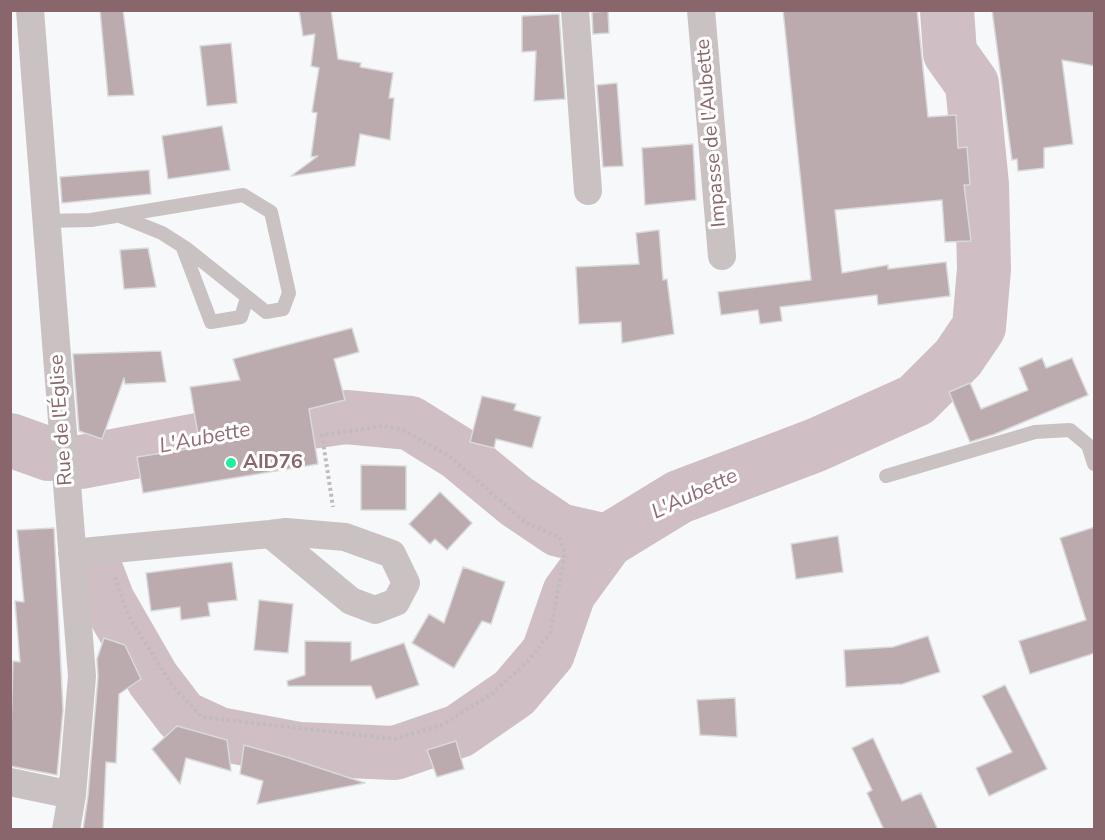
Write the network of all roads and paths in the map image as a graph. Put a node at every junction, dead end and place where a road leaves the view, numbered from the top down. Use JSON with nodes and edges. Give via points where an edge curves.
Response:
{"nodes":[{"id":1,"x":30,"y":10,"type":"edge"},
{"id":2,"x":574,"y":10,"type":"edge"},
{"id":3,"x":701,"y":10,"type":"edge"},
{"id":4,"x":588,"y":191,"type":"dead end"},
{"id":5,"x":120,"y":216,"type":"junction"},
{"id":6,"x":46,"y":222,"type":"junction"},
{"id":7,"x":183,"y":246,"type":"junction"},
{"id":8,"x":722,"y":256,"type":"dead end"},
{"id":9,"x":247,"y":298,"type":"junction"},
{"id":10,"x":1095,"y":464,"type":"edge"},
{"id":11,"x":886,"y":476,"type":"dead end"},
{"id":12,"x":270,"y":534,"type":"dead end"},
{"id":13,"x":72,"y":553,"type":"junction"},
{"id":14,"x":10,"y":782,"type":"edge"},
{"id":15,"x":72,"y":795,"type":"junction"},
{"id":16,"x":66,"y":830,"type":"edge"}],
"edges":[{"from":1,"to":6,"type":"street","name":"Rue de l'Église"},
{"from":2,"to":4,"type":"street"},
{"from":3,"to":8,"type":"street","name":"Impasse de l'Aubette"},
{"from":5,"to":6,"type":"lane"},
{"from":5,"to":7,"type":"lane"},
{"from":5,"to":9,"type":"lane","via":[[243,195],[271,212],[289,293],[283,309],[266,312]]},
{"from":6,"to":13,"type":"street","name":"Rue de l'Église"},
{"from":7,"to":9,"type":"lane"},
{"from":7,"to":9,"type":"lane","via":[[212,322],[241,317]]},
{"from":10,"to":11,"type":"lane","via":[[1088,445],[1070,430],[1035,432]]},
{"from":12,"to":13,"type":"street"},
{"from":13,"to":15,"type":"street","name":"Rue de l'Église","via":[[82,676]]},
{"from":14,"to":15,"type":"street"},
{"from":15,"to":16,"type":"street","name":"Rue de l'Église"}]}
